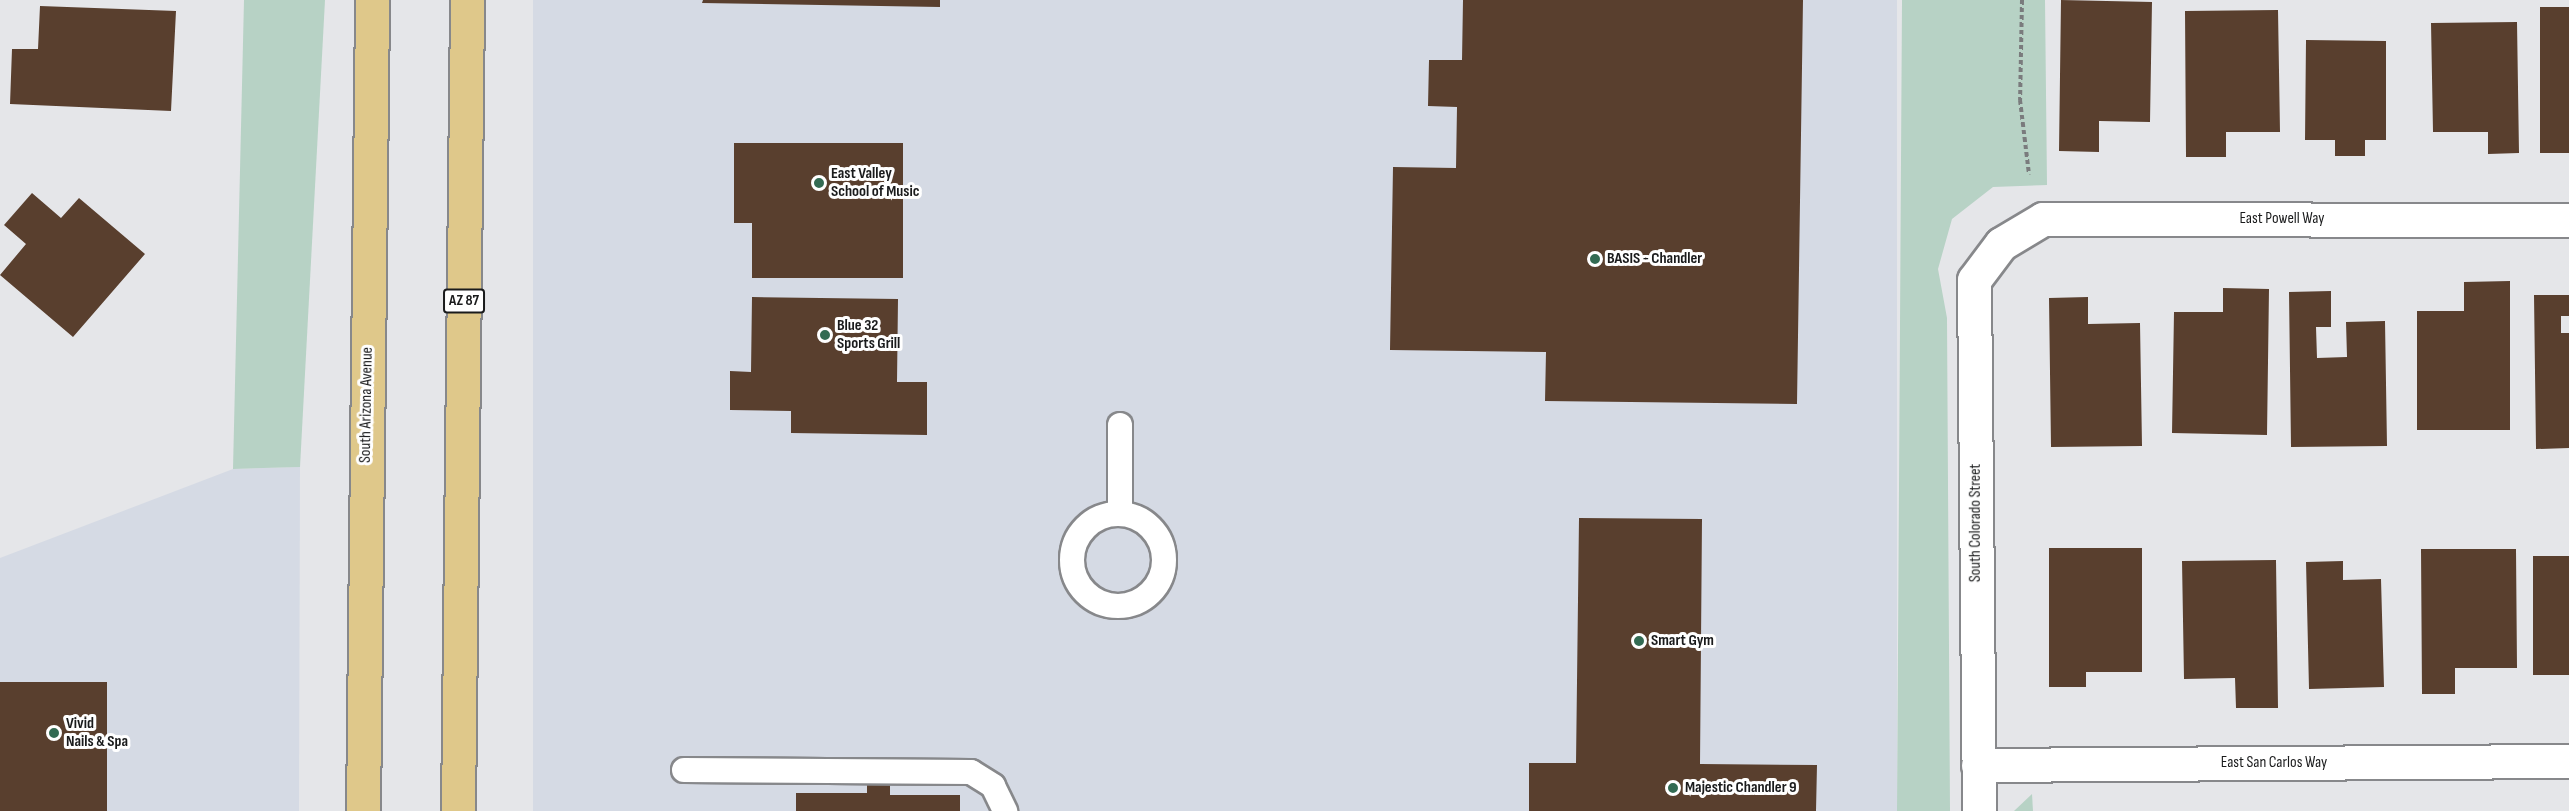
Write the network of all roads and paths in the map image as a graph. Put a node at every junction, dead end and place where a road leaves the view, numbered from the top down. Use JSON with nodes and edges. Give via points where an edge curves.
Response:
{"nodes":[{"id":1,"x":372,"y":0,"type":"edge"},
{"id":2,"x":467,"y":0,"type":"edge"},
{"id":3,"x":2022,"y":0,"type":"edge"},
{"id":4,"x":2030,"y":174,"type":"dead end"},
{"id":5,"x":2569,"y":220,"type":"edge"},
{"id":6,"x":2001,"y":244,"type":"joint"},
{"id":7,"x":1120,"y":425,"type":"dead end"},
{"id":8,"x":1120,"y":513,"type":"dead end"},
{"id":9,"x":2569,"y":761,"type":"edge"},
{"id":10,"x":1978,"y":765,"type":"junction"},
{"id":11,"x":684,"y":770,"type":"dead end"},
{"id":12,"x":363,"y":811,"type":"edge"},
{"id":13,"x":458,"y":811,"type":"edge"},
{"id":14,"x":1005,"y":811,"type":"edge"},
{"id":15,"x":1978,"y":811,"type":"edge"}],
"edges":[{"from":1,"to":12,"type":"main road","name":"South Arizona Avenue"},
{"from":2,"to":13,"type":"main road","number":"AZ 87"},
{"from":3,"to":4,"type":"path","via":[[2020,100]]},
{"from":5,"to":6,"type":"street","name":"East Powell Way","via":[[2043,219]]},
{"from":6,"to":10,"type":"street","name":"South Colorado Street","via":[[1974,280]]},
{"from":7,"to":8,"type":"lane"},
{"from":9,"to":10,"type":"street","name":"East San Carlos Way"},
{"from":10,"to":15,"type":"street","name":"South Colorado Street"},
{"from":11,"to":14,"type":"lane","via":[[971,772],[993,786]]}]}
